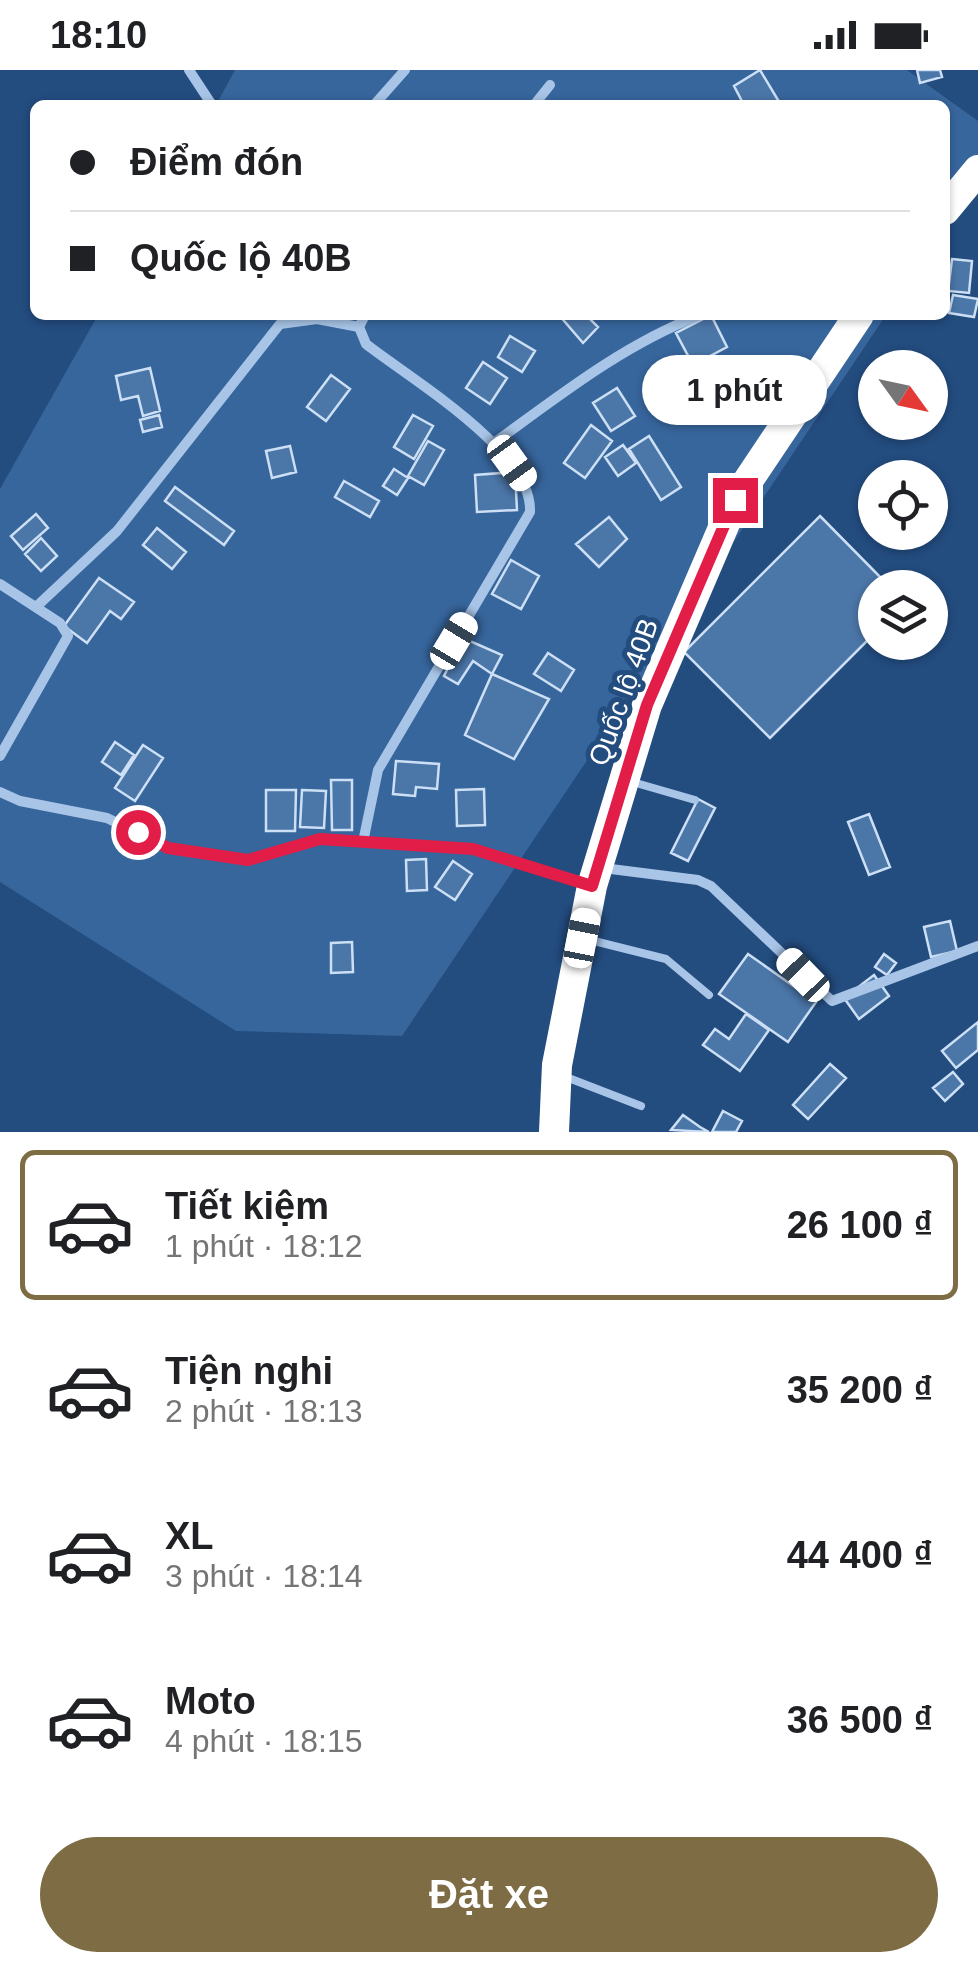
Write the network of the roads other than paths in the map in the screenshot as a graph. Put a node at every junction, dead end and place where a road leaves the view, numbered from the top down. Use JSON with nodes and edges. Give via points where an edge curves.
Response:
{"nodes":[{"id":1,"x":189,"y":70,"type":"edge"},
{"id":2,"x":405,"y":70,"type":"edge"},
{"id":3,"x":550,"y":84,"type":"dead end"},
{"id":4,"x":209,"y":100,"type":"edge"},
{"id":5,"x":378,"y":100,"type":"edge"},
{"id":6,"x":538,"y":100,"type":"edge"},
{"id":7,"x":978,"y":170,"type":"edge"},
{"id":8,"x":950,"y":204,"type":"edge"},
{"id":9,"x":310,"y":320,"type":"edge"},
{"id":10,"x":323,"y":320,"type":"edge"},
{"id":11,"x":362,"y":320,"type":"edge"},
{"id":12,"x":689,"y":320,"type":"edge"},
{"id":13,"x":855,"y":320,"type":"edge"},
{"id":14,"x":359,"y":326,"type":"junction"},
{"id":15,"x":494,"y":443,"type":"junction"},
{"id":16,"x":0,"y":584,"type":"edge"},
{"id":17,"x":36,"y":606,"type":"junction"},
{"id":18,"x":0,"y":756,"type":"edge"},
{"id":19,"x":624,"y":780,"type":"junction"},
{"id":20,"x":0,"y":792,"type":"edge"},
{"id":21,"x":695,"y":800,"type":"dead end"},
{"id":22,"x":363,"y":842,"type":"junction"},
{"id":23,"x":595,"y":877,"type":"junction"},
{"id":24,"x":582,"y":938,"type":"junction"},
{"id":25,"x":978,"y":946,"type":"edge"},
{"id":26,"x":709,"y":995,"type":"dead end"},
{"id":27,"x":557,"y":1073,"type":"junction"},
{"id":28,"x":641,"y":1106,"type":"dead end"},
{"id":29,"x":554,"y":1132,"type":"edge"}],
"edges":[{"from":1,"to":4,"type":"street"},
{"from":2,"to":5,"type":"street"},
{"from":3,"to":6,"type":"street"},
{"from":7,"to":8,"type":"highway"},
{"from":9,"to":17,"type":"street","via":[[280,324],[138,506]]},
{"from":10,"to":14,"type":"street"},
{"from":11,"to":14,"type":"street"},
{"from":12,"to":15,"type":"street","via":[[592,371]]},
{"from":13,"to":19,"type":"highway","name":"Quốc lộ 40B","via":[[735,500],[647,705]]},
{"from":14,"to":15,"type":"street","via":[[366,344]]},
{"from":15,"to":22,"type":"street","via":[[526,482],[530,512],[378,770]]},
{"from":16,"to":17,"type":"street"},
{"from":17,"to":18,"type":"street","via":[[68,636]]},
{"from":19,"to":21,"type":"lane"},
{"from":19,"to":23,"type":"highway","name":"Quốc lộ 40B"},
{"from":20,"to":22,"type":"street","via":[[107,818],[168,848],[248,860],[320,839]]},
{"from":22,"to":23,"type":"street","via":[[473,849]]},
{"from":23,"to":24,"type":"highway","name":"Quốc lộ 40B"},
{"from":23,"to":25,"type":"street","via":[[698,880],[710,886],[832,1001]]},
{"from":24,"to":26,"type":"lane","via":[[666,959]]},
{"from":24,"to":27,"type":"highway","name":"Quốc lộ 40B"},
{"from":27,"to":28,"type":"lane"},
{"from":27,"to":29,"type":"highway","name":"Quốc lộ 40B"}]}
